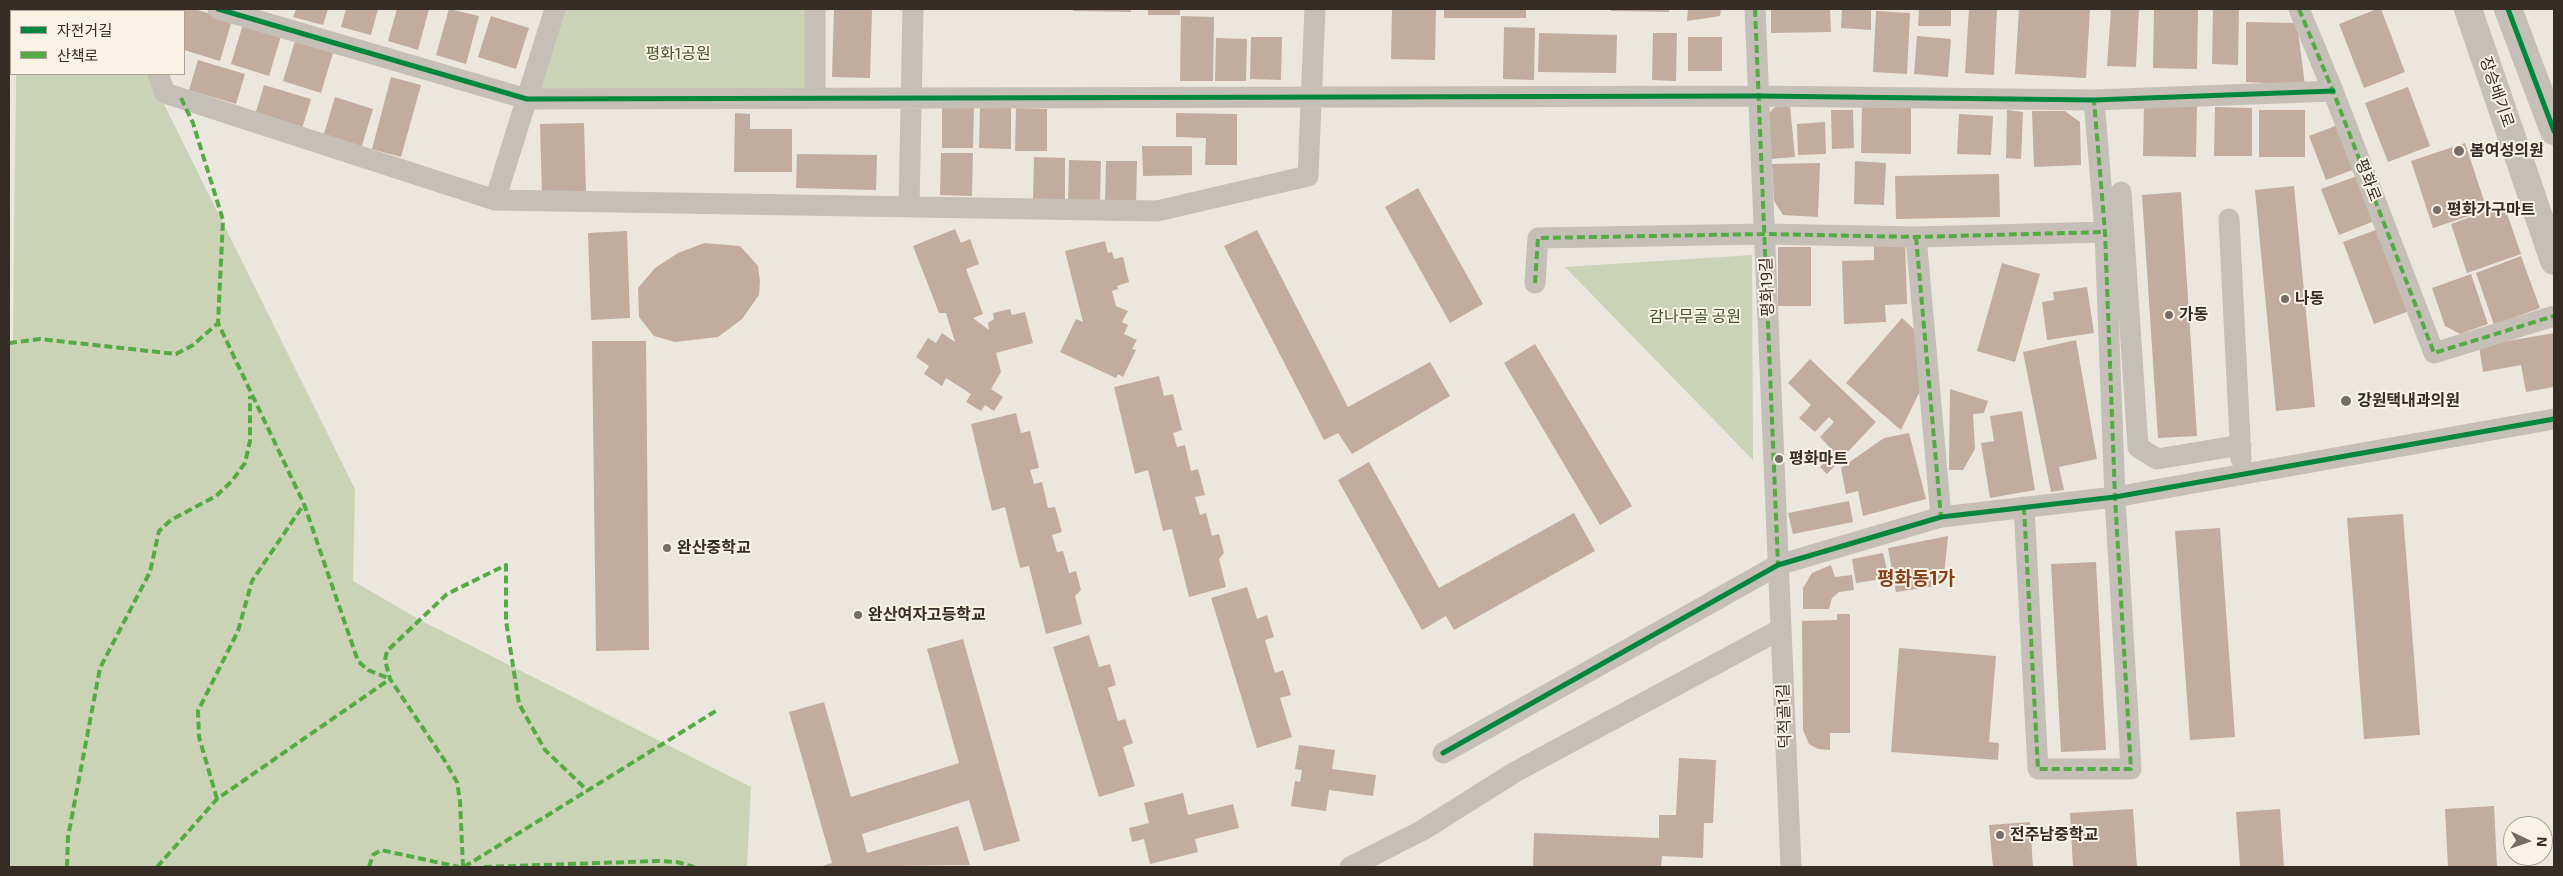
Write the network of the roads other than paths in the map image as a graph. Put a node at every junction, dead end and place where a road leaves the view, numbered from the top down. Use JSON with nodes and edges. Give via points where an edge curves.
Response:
{"nodes":[{"id":1,"x":218,"y":9,"type":"edge"},
{"id":2,"x":555,"y":9,"type":"edge"},
{"id":3,"x":815,"y":9,"type":"edge"},
{"id":4,"x":913,"y":9,"type":"edge"},
{"id":5,"x":1315,"y":9,"type":"edge"},
{"id":6,"x":1755,"y":9,"type":"edge"},
{"id":7,"x":2299,"y":9,"type":"edge"},
{"id":8,"x":2468,"y":9,"type":"edge"},
{"id":9,"x":2508,"y":9,"type":"edge"},
{"id":10,"x":158,"y":75,"type":"edge"},
{"id":11,"x":2333,"y":91,"type":"junction"},
{"id":12,"x":1759,"y":96,"type":"junction"},
{"id":13,"x":815,"y":98,"type":"junction"},
{"id":14,"x":910,"y":98,"type":"junction"},
{"id":15,"x":526,"y":99,"type":"junction"},
{"id":16,"x":1311,"y":99,"type":"junction"},
{"id":17,"x":2094,"y":100,"type":"junction"},
{"id":18,"x":2554,"y":131,"type":"edge"},
{"id":19,"x":2121,"y":192,"type":"dead end"},
{"id":20,"x":495,"y":200,"type":"junction"},
{"id":21,"x":909,"y":206,"type":"junction"},
{"id":22,"x":2229,"y":220,"type":"dead end"},
{"id":23,"x":2105,"y":232,"type":"junction"},
{"id":24,"x":1765,"y":234,"type":"junction"},
{"id":25,"x":1916,"y":237,"type":"junction"},
{"id":26,"x":2554,"y":261,"type":"edge"},
{"id":27,"x":1535,"y":284,"type":"dead end"},
{"id":28,"x":2554,"y":316,"type":"edge"},
{"id":29,"x":2554,"y":419,"type":"edge"},
{"id":30,"x":2241,"y":445,"type":"junction"},
{"id":31,"x":2242,"y":474,"type":"junction"},
{"id":32,"x":2115,"y":497,"type":"junction"},
{"id":33,"x":2024,"y":507,"type":"junction"},
{"id":34,"x":1942,"y":517,"type":"junction"},
{"id":35,"x":1778,"y":565,"type":"junction"},
{"id":36,"x":1781,"y":629,"type":"junction"},
{"id":37,"x":1443,"y":753,"type":"dead end"},
{"id":38,"x":1350,"y":867,"type":"edge"},
{"id":39,"x":1791,"y":867,"type":"edge"}],
"edges":[{"from":1,"to":15,"type":"street"},
{"from":2,"to":15,"type":"street"},
{"from":3,"to":13,"type":"street"},
{"from":4,"to":14,"type":"street"},
{"from":5,"to":16,"type":"street"},
{"from":6,"to":12,"type":"street","name":"평화19길"},
{"from":7,"to":11,"type":"street","name":"평화로"},
{"from":8,"to":26,"type":"street","name":"장승배기로"},
{"from":9,"to":18,"type":"street"},
{"from":10,"to":20,"type":"street","via":[[165,93]]},
{"from":11,"to":17,"type":"street"},
{"from":11,"to":28,"type":"street","name":"평화로","via":[[2434,353]]},
{"from":12,"to":16,"type":"street"},
{"from":12,"to":17,"type":"street"},
{"from":12,"to":24,"type":"street","name":"평화19길"},
{"from":13,"to":14,"type":"street"},
{"from":13,"to":15,"type":"street"},
{"from":14,"to":16,"type":"street"},
{"from":14,"to":21,"type":"street"},
{"from":15,"to":20,"type":"street"},
{"from":16,"to":21,"type":"street","via":[[1308,176],[1157,211]]},
{"from":17,"to":23,"type":"street"},
{"from":19,"to":30,"type":"street","via":[[2138,446],[2157,458]]},
{"from":20,"to":21,"type":"street"},
{"from":22,"to":30,"type":"street"},
{"from":23,"to":25,"type":"street"},
{"from":23,"to":32,"type":"street"},
{"from":24,"to":25,"type":"street"},
{"from":24,"to":27,"type":"street","via":[[1538,238]]},
{"from":24,"to":35,"type":"street","name":"평화19길"},
{"from":25,"to":34,"type":"street"},
{"from":29,"to":31,"type":"street"},
{"from":30,"to":31,"type":"street"},
{"from":31,"to":32,"type":"street"},
{"from":32,"to":33,"type":"street"},
{"from":32,"to":33,"type":"street","via":[[2131,769],[2038,769]]},
{"from":33,"to":34,"type":"street"},
{"from":34,"to":35,"type":"street"},
{"from":35,"to":36,"type":"street","name":"덕적골1길"},
{"from":35,"to":37,"type":"street"},
{"from":36,"to":38,"type":"street","via":[[1515,772],[1423,830]]},
{"from":36,"to":39,"type":"street","name":"덕적골1길"}]}
